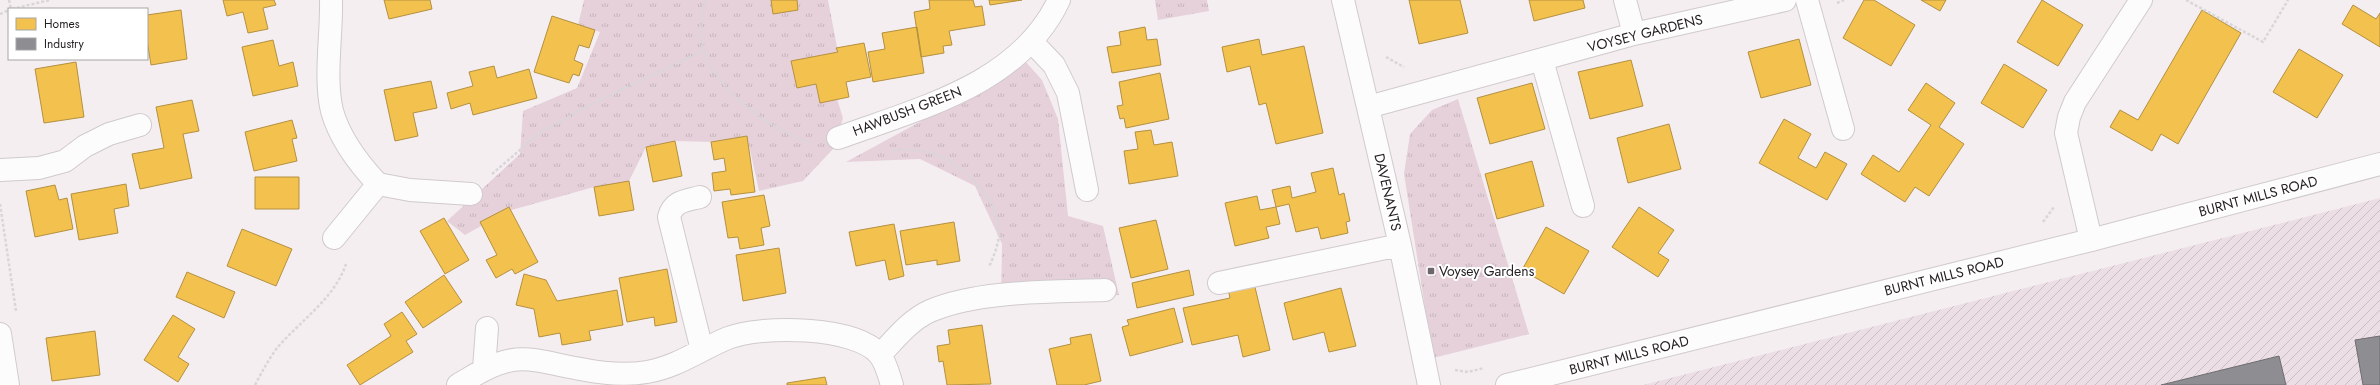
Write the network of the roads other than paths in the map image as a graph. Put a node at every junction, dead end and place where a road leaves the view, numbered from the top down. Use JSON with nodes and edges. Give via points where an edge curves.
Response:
{"nodes":[{"id":1,"x":331,"y":0,"type":"edge"},
{"id":2,"x":1059,"y":0,"type":"edge"},
{"id":3,"x":1343,"y":0,"type":"edge"},
{"id":4,"x":1625,"y":0,"type":"edge"},
{"id":5,"x":1784,"y":0,"type":"edge"},
{"id":6,"x":2141,"y":0,"type":"edge"},
{"id":7,"x":1809,"y":8,"type":"edge"},
{"id":8,"x":1634,"y":34,"type":"junction"},
{"id":9,"x":1032,"y":42,"type":"junction"},
{"id":10,"x":1542,"y":60,"type":"junction"},
{"id":11,"x":1368,"y":107,"type":"junction"},
{"id":12,"x":140,"y":125,"type":"dead end"},
{"id":13,"x":1843,"y":129,"type":"dead end"},
{"id":14,"x":838,"y":138,"type":"dead end"},
{"id":15,"x":2380,"y":164,"type":"edge"},
{"id":16,"x":0,"y":170,"type":"edge"},
{"id":17,"x":378,"y":184,"type":"junction"},
{"id":18,"x":1087,"y":190,"type":"dead end"},
{"id":19,"x":471,"y":194,"type":"road end"},
{"id":20,"x":700,"y":197,"type":"dead end"},
{"id":21,"x":1583,"y":206,"type":"dead end"},
{"id":22,"x":334,"y":238,"type":"dead end"},
{"id":23,"x":2091,"y":240,"type":"junction"},
{"id":24,"x":1400,"y":245,"type":"junction"},
{"id":25,"x":1219,"y":283,"type":"dead end"},
{"id":26,"x":1105,"y":290,"type":"dead end"},
{"id":27,"x":487,"y":328,"type":"dead end"},
{"id":28,"x":0,"y":334,"type":"edge"},
{"id":29,"x":702,"y":350,"type":"junction"},
{"id":30,"x":880,"y":355,"type":"junction"},
{"id":31,"x":484,"y":370,"type":"junction"},
{"id":32,"x":8,"y":385,"type":"edge"},
{"id":33,"x":458,"y":385,"type":"edge"},
{"id":34,"x":892,"y":385,"type":"edge"},
{"id":35,"x":1429,"y":385,"type":"edge"},
{"id":36,"x":1507,"y":385,"type":"edge"}],
"edges":[{"from":1,"to":17,"type":"street","via":[[332,111],[340,132],[360,165]]},
{"from":2,"to":9,"type":"street","name":"HAWBUSH GREEN"},
{"from":3,"to":11,"type":"street","name":"DAVENANTS"},
{"from":4,"to":8,"type":"street"},
{"from":5,"to":8,"type":"street","name":"VOYSEY GARDENS"},
{"from":6,"to":23,"type":"street","via":[[2075,102],[2069,117],[2066,133]]},
{"from":7,"to":13,"type":"street"},
{"from":8,"to":10,"type":"street","name":"VOYSEY GARDENS"},
{"from":9,"to":14,"type":"street","name":"HAWBUSH GREEN","via":[[1011,62],[956,94]]},
{"from":9,"to":18,"type":"street","via":[[1054,65],[1068,94]]},
{"from":10,"to":11,"type":"street","name":"VOYSEY GARDENS"},
{"from":10,"to":21,"type":"street"},
{"from":11,"to":24,"type":"street","name":"DAVENANTS"},
{"from":12,"to":16,"type":"street","via":[[109,134],[85,146],[64,161],[39,168]]},
{"from":15,"to":23,"type":"street","name":"BURNT MILLS ROAD"},
{"from":17,"to":19,"type":"street","via":[[410,190]]},
{"from":17,"to":22,"type":"street"},
{"from":20,"to":29,"type":"street","via":[[678,202],[671,208],[668,217]]},
{"from":23,"to":36,"type":"street","name":"BURNT MILLS ROAD"},
{"from":24,"to":25,"type":"street"},
{"from":24,"to":35,"type":"street","name":"DAVENANTS"},
{"from":26,"to":30,"type":"street","via":[[1012,295],[958,302],[929,311],[911,324]]},
{"from":27,"to":31,"type":"street"},
{"from":28,"to":32,"type":"street"},
{"from":29,"to":30,"type":"street","via":[[748,333],[786,330],[827,333],[864,342]]},
{"from":29,"to":31,"type":"street","via":[[675,364],[648,372],[613,375],[527,358],[504,362]]},
{"from":30,"to":34,"type":"street"},
{"from":31,"to":33,"type":"street"}]}
